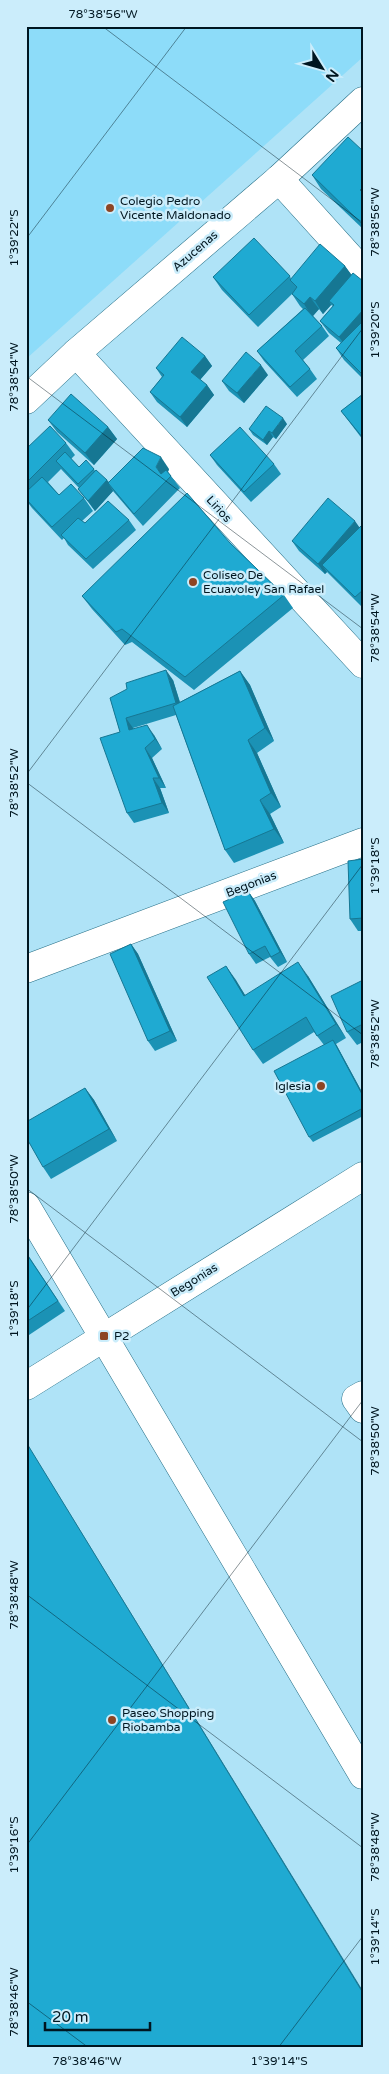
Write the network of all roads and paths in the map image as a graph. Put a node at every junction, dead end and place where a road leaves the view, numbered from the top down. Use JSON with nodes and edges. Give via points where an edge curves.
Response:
{"nodes":[{"id":1,"x":363,"y":101,"type":"edge"},
{"id":2,"x":279,"y":179,"type":"junction"},
{"id":3,"x":363,"y":272,"type":"edge"},
{"id":4,"x":76,"y":353,"type":"junction"},
{"id":5,"x":26,"y":400,"type":"edge"},
{"id":6,"x":363,"y":664,"type":"edge"},
{"id":7,"x":363,"y":842,"type":"edge"},
{"id":8,"x":26,"y":969,"type":"edge"},
{"id":9,"x":363,"y":1176,"type":"edge"},
{"id":10,"x":26,"y":1206,"type":"edge"},
{"id":11,"x":104,"y":1336,"type":"junction"},
{"id":12,"x":26,"y":1386,"type":"edge"},
{"id":13,"x":363,"y":1395,"type":"edge"},
{"id":14,"x":363,"y":1409,"type":"edge"},
{"id":15,"x":363,"y":1775,"type":"edge"}],
"edges":[{"from":1,"to":2,"type":"street","name":"Azucenas"},
{"from":2,"to":3,"type":"street"},
{"from":2,"to":4,"type":"street","name":"Azucenas"},
{"from":4,"to":5,"type":"street","name":"Azucenas"},
{"from":4,"to":6,"type":"street","name":"Lirios"},
{"from":7,"to":8,"type":"street","name":"Begonias"},
{"from":9,"to":11,"type":"street","name":"Begonias"},
{"from":10,"to":11,"type":"street"},
{"from":11,"to":12,"type":"street","name":"Begonias"},
{"from":11,"to":15,"type":"street"},
{"from":13,"to":14,"type":"street","via":[[356,1399]]}]}
